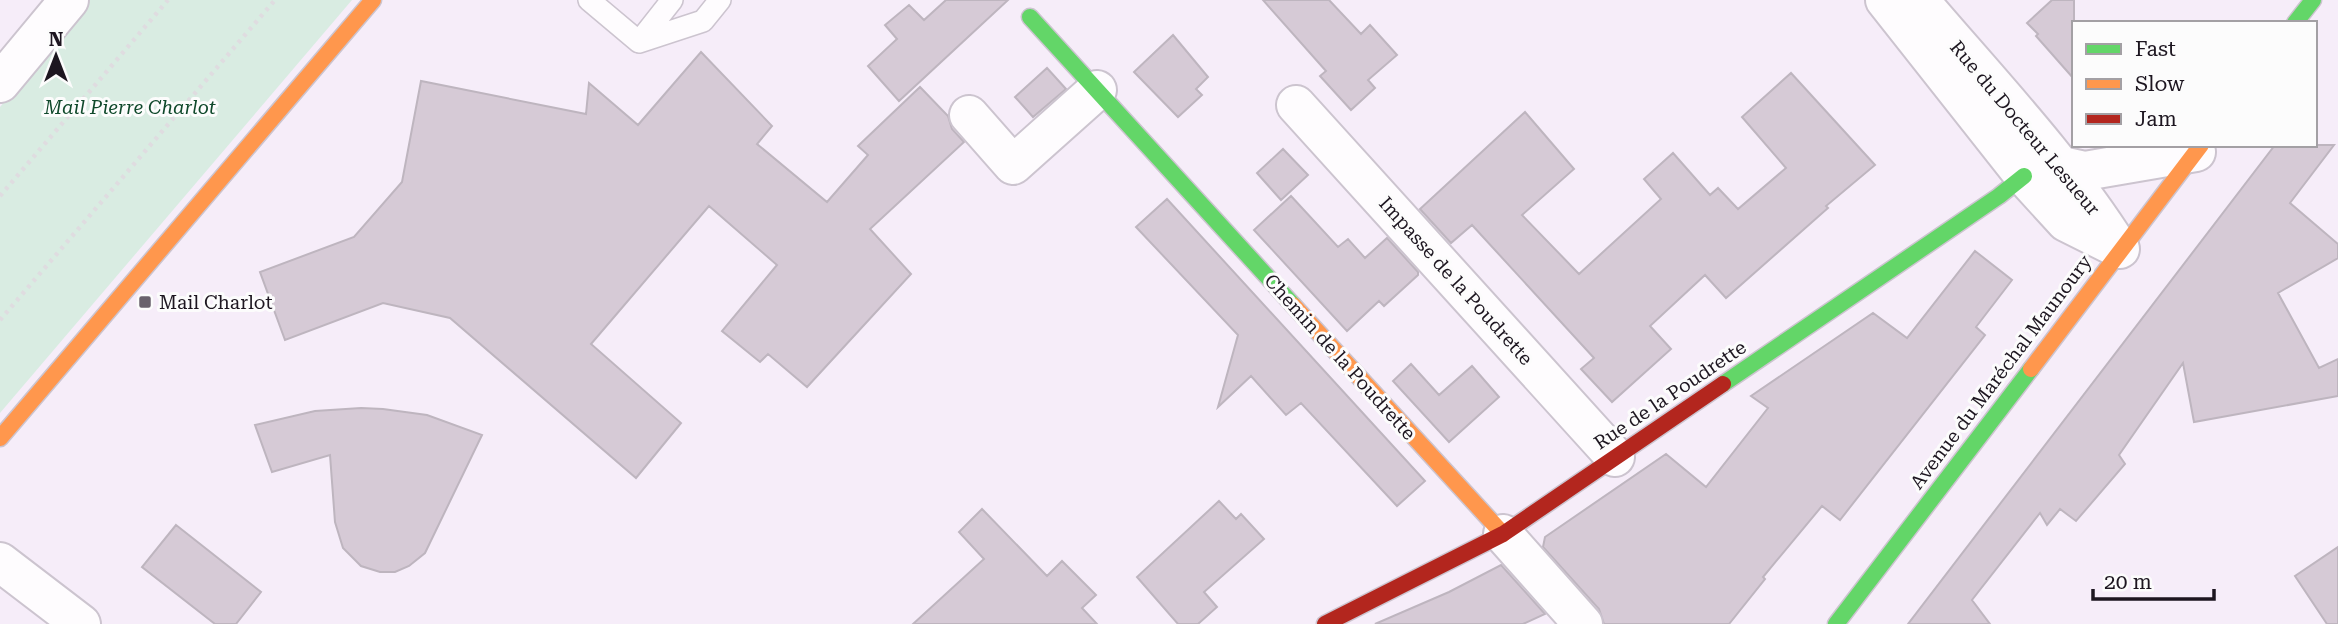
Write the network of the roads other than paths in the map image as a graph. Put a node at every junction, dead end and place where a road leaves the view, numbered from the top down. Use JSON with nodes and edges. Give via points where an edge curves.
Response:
{"nodes":[{"id":1,"x":69,"y":0,"type":"edge"},
{"id":2,"x":373,"y":0,"type":"edge"},
{"id":3,"x":589,"y":0,"type":"edge"},
{"id":4,"x":672,"y":0,"type":"edge"},
{"id":5,"x":720,"y":0,"type":"edge"},
{"id":6,"x":1885,"y":0,"type":"edge"},
{"id":7,"x":1919,"y":0,"type":"edge"},
{"id":8,"x":2313,"y":0,"type":"edge"},
{"id":9,"x":1030,"y":17,"type":"dead end"},
{"id":10,"x":2297,"y":21,"type":"edge"},
{"id":11,"x":639,"y":42,"type":"junction"},
{"id":12,"x":0,"y":83,"type":"edge"},
{"id":13,"x":1097,"y":90,"type":"junction"},
{"id":14,"x":1296,"y":106,"type":"dead end"},
{"id":15,"x":969,"y":115,"type":"dead end"},
{"id":16,"x":2198,"y":149,"type":"edge"},
{"id":17,"x":2062,"y":166,"type":"junction"},
{"id":18,"x":2024,"y":176,"type":"junction"},
{"id":19,"x":2120,"y":249,"type":"junction"},
{"id":20,"x":0,"y":438,"type":"edge"},
{"id":21,"x":1615,"y":457,"type":"junction"},
{"id":22,"x":1503,"y":534,"type":"junction"},
{"id":23,"x":0,"y":562,"type":"edge"},
{"id":24,"x":81,"y":624,"type":"edge"},
{"id":25,"x":1325,"y":624,"type":"edge"},
{"id":26,"x":1583,"y":624,"type":"edge"},
{"id":27,"x":1836,"y":624,"type":"edge"}],
"edges":[{"from":1,"to":12,"type":"street"},
{"from":2,"to":20,"type":"street"},
{"from":3,"to":11,"type":"lane"},
{"from":4,"to":11,"type":"lane"},
{"from":5,"to":11,"type":"lane","via":[[703,21]]},
{"from":6,"to":18,"type":"street","name":"Rue du Docteur Lesueur"},
{"from":7,"to":17,"type":"street","name":"Rue du Docteur Lesueur"},
{"from":8,"to":10,"type":"street"},
{"from":9,"to":13,"type":"street","name":"Chemin de la Poudrette"},
{"from":13,"to":15,"type":"street","via":[[1013,165]]},
{"from":13,"to":22,"type":"street","name":"Chemin de la Poudrette"},
{"from":14,"to":21,"type":"street","name":"Impasse de la Poudrette"},
{"from":16,"to":17,"type":"street","via":[[2085,171]]},
{"from":16,"to":19,"type":"street","name":"Avenue du Maréchal Maunoury"},
{"from":17,"to":19,"type":"street","name":"Rue du Docteur Lesueur"},
{"from":18,"to":19,"type":"street","name":"Rue du Docteur Lesueur","via":[[2066,222]]},
{"from":18,"to":21,"type":"street","name":"Rue de la Poudrette"},
{"from":19,"to":27,"type":"street","name":"Avenue du Maréchal Maunoury"},
{"from":21,"to":22,"type":"street","name":"Rue de la Poudrette"},
{"from":22,"to":25,"type":"street","name":"Rue de la Poudrette"},
{"from":22,"to":26,"type":"street","name":"Chemin de la Poudrette"},
{"from":23,"to":24,"type":"street"}]}
